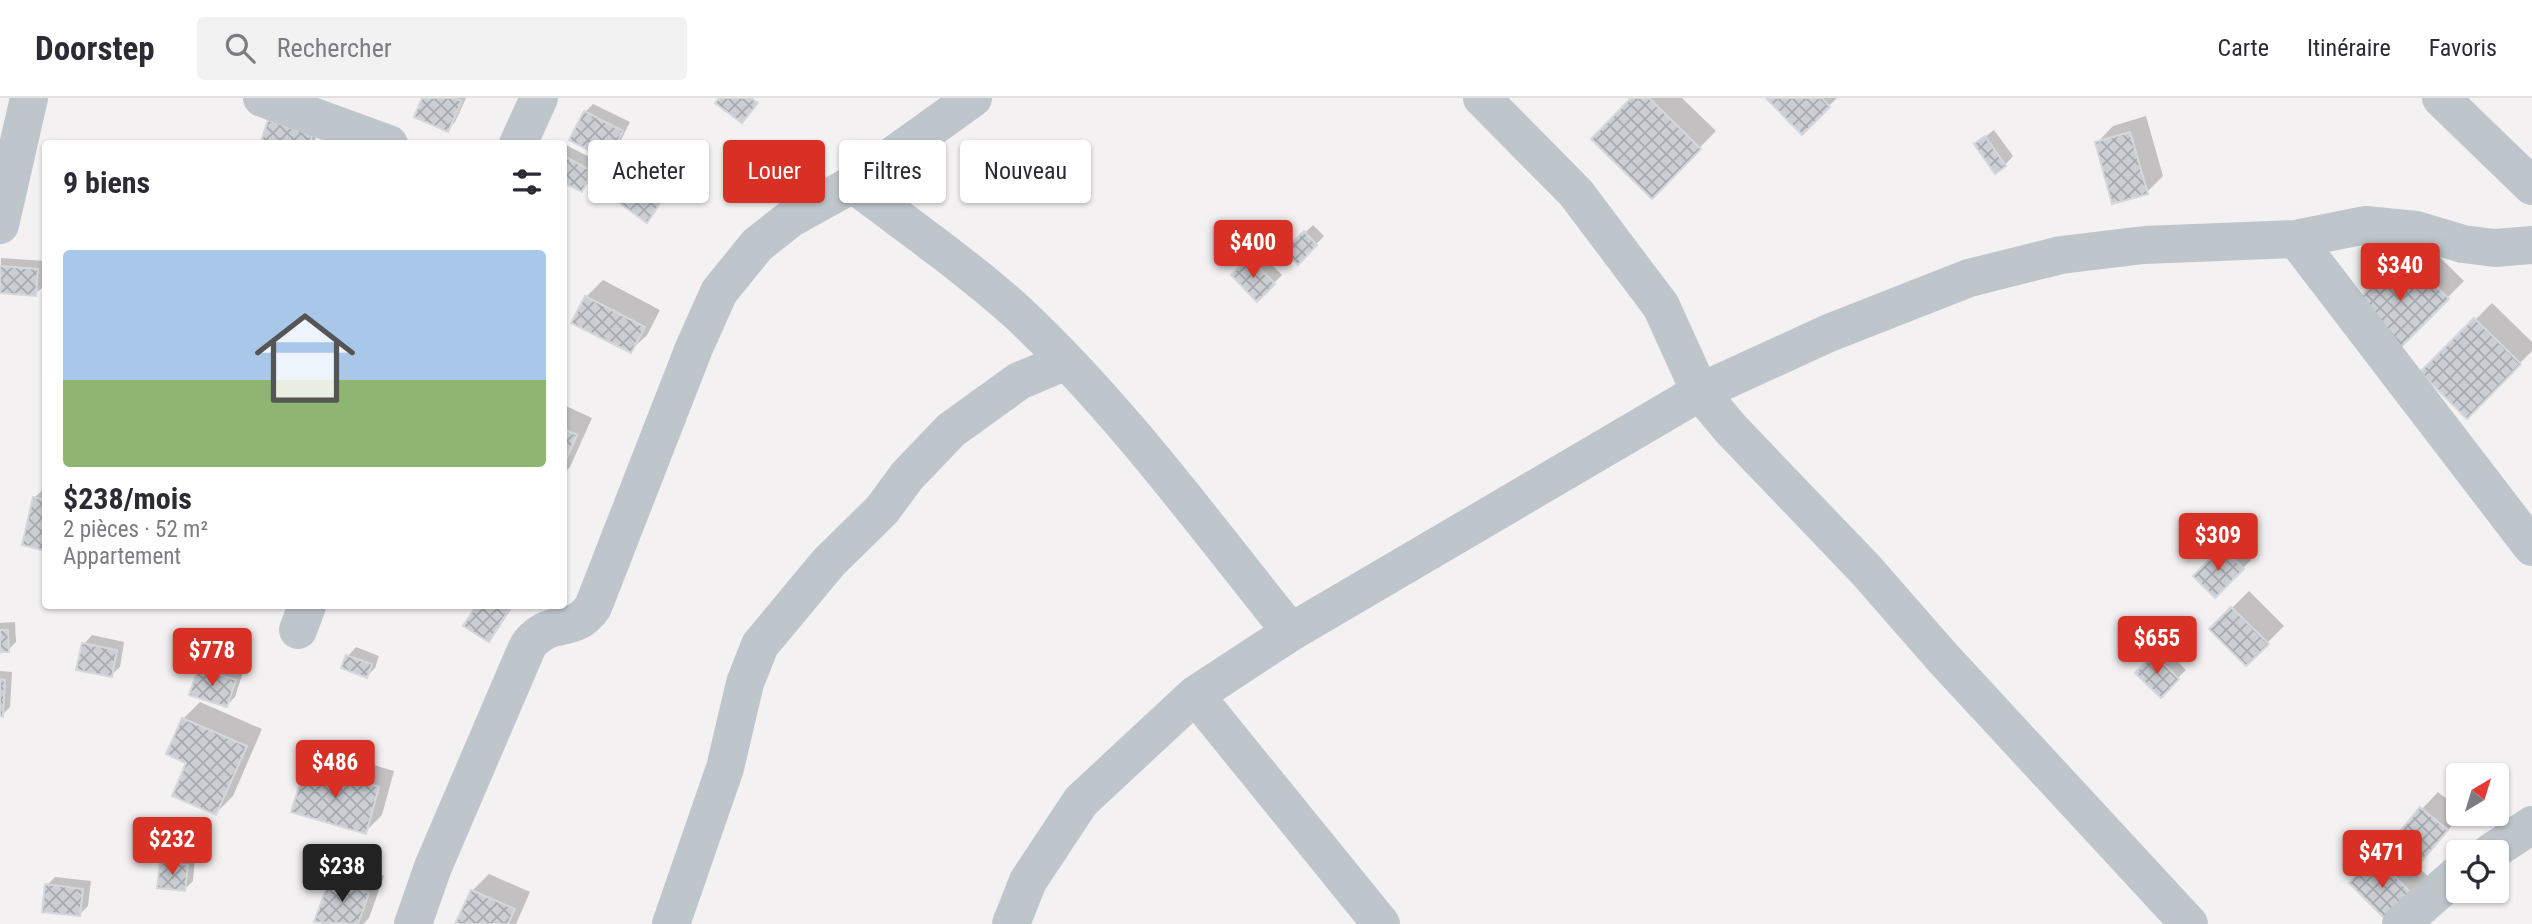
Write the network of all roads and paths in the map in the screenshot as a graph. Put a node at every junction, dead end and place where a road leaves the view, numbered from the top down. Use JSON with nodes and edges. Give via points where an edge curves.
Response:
{"nodes":[{"id":1,"x":29,"y":98,"type":"edge"},
{"id":2,"x":262,"y":98,"type":"edge"},
{"id":3,"x":540,"y":98,"type":"edge"},
{"id":4,"x":973,"y":98,"type":"edge"},
{"id":5,"x":1482,"y":98,"type":"edge"},
{"id":6,"x":2441,"y":98,"type":"edge"},
{"id":7,"x":378,"y":140,"type":"edge"},
{"id":8,"x":520,"y":140,"type":"edge"},
{"id":9,"x":914,"y":140,"type":"edge"},
{"id":10,"x":2532,"y":186,"type":"edge"},
{"id":11,"x":839,"y":192,"type":"edge"},
{"id":12,"x":877,"y":203,"type":"edge"},
{"id":13,"x":0,"y":225,"type":"edge"},
{"id":14,"x":2296,"y":239,"type":"junction"},
{"id":15,"x":2532,"y":245,"type":"edge"},
{"id":16,"x":1066,"y":361,"type":"junction"},
{"id":17,"x":1700,"y":392,"type":"junction"},
{"id":18,"x":2532,"y":547,"type":"edge"},
{"id":19,"x":1291,"y":632,"type":"junction"},
{"id":20,"x":1195,"y":695,"type":"junction"},
{"id":21,"x":2532,"y":825,"type":"edge"},
{"id":22,"x":2509,"y":840,"type":"edge"},
{"id":23,"x":2446,"y":884,"type":"edge"},
{"id":24,"x":1371,"y":919,"type":"edge"},
{"id":25,"x":413,"y":924,"type":"edge"},
{"id":26,"x":671,"y":924,"type":"edge"},
{"id":27,"x":1011,"y":924,"type":"edge"},
{"id":28,"x":2189,"y":924,"type":"edge"},
{"id":29,"x":2401,"y":924,"type":"edge"}],
"edges":[{"from":1,"to":13,"type":"street"},
{"from":2,"to":7,"type":"street"},
{"from":3,"to":8,"type":"street"},
{"from":4,"to":9,"type":"street"},
{"from":5,"to":17,"type":"street","via":[[1576,193],[1661,306]]},
{"from":6,"to":10,"type":"street"},
{"from":11,"to":25,"type":"street","via":[[790,219],[757,245],[719,292],[593,607],[584,619],[547,629],[532,639],[433,867]]},
{"from":12,"to":16,"type":"street","via":[[1016,311]]},
{"from":14,"to":15,"type":"street","via":[[2366,225],[2416,230],[2495,248]]},
{"from":14,"to":17,"type":"street","via":[[2144,245],[2061,254],[1969,278],[1829,333]]},
{"from":14,"to":18,"type":"street"},
{"from":16,"to":19,"type":"street","via":[[1153,460]]},
{"from":16,"to":26,"type":"street","via":[[1019,381],[951,430],[812,581],[760,645],[745,683],[725,768]]},
{"from":17,"to":19,"type":"street"},
{"from":17,"to":28,"type":"street"},
{"from":19,"to":20,"type":"street"},
{"from":20,"to":24,"type":"street"},
{"from":20,"to":27,"type":"street","via":[[1081,801],[1028,881]]},
{"from":21,"to":22,"type":"street"},
{"from":23,"to":29,"type":"street"}]}
